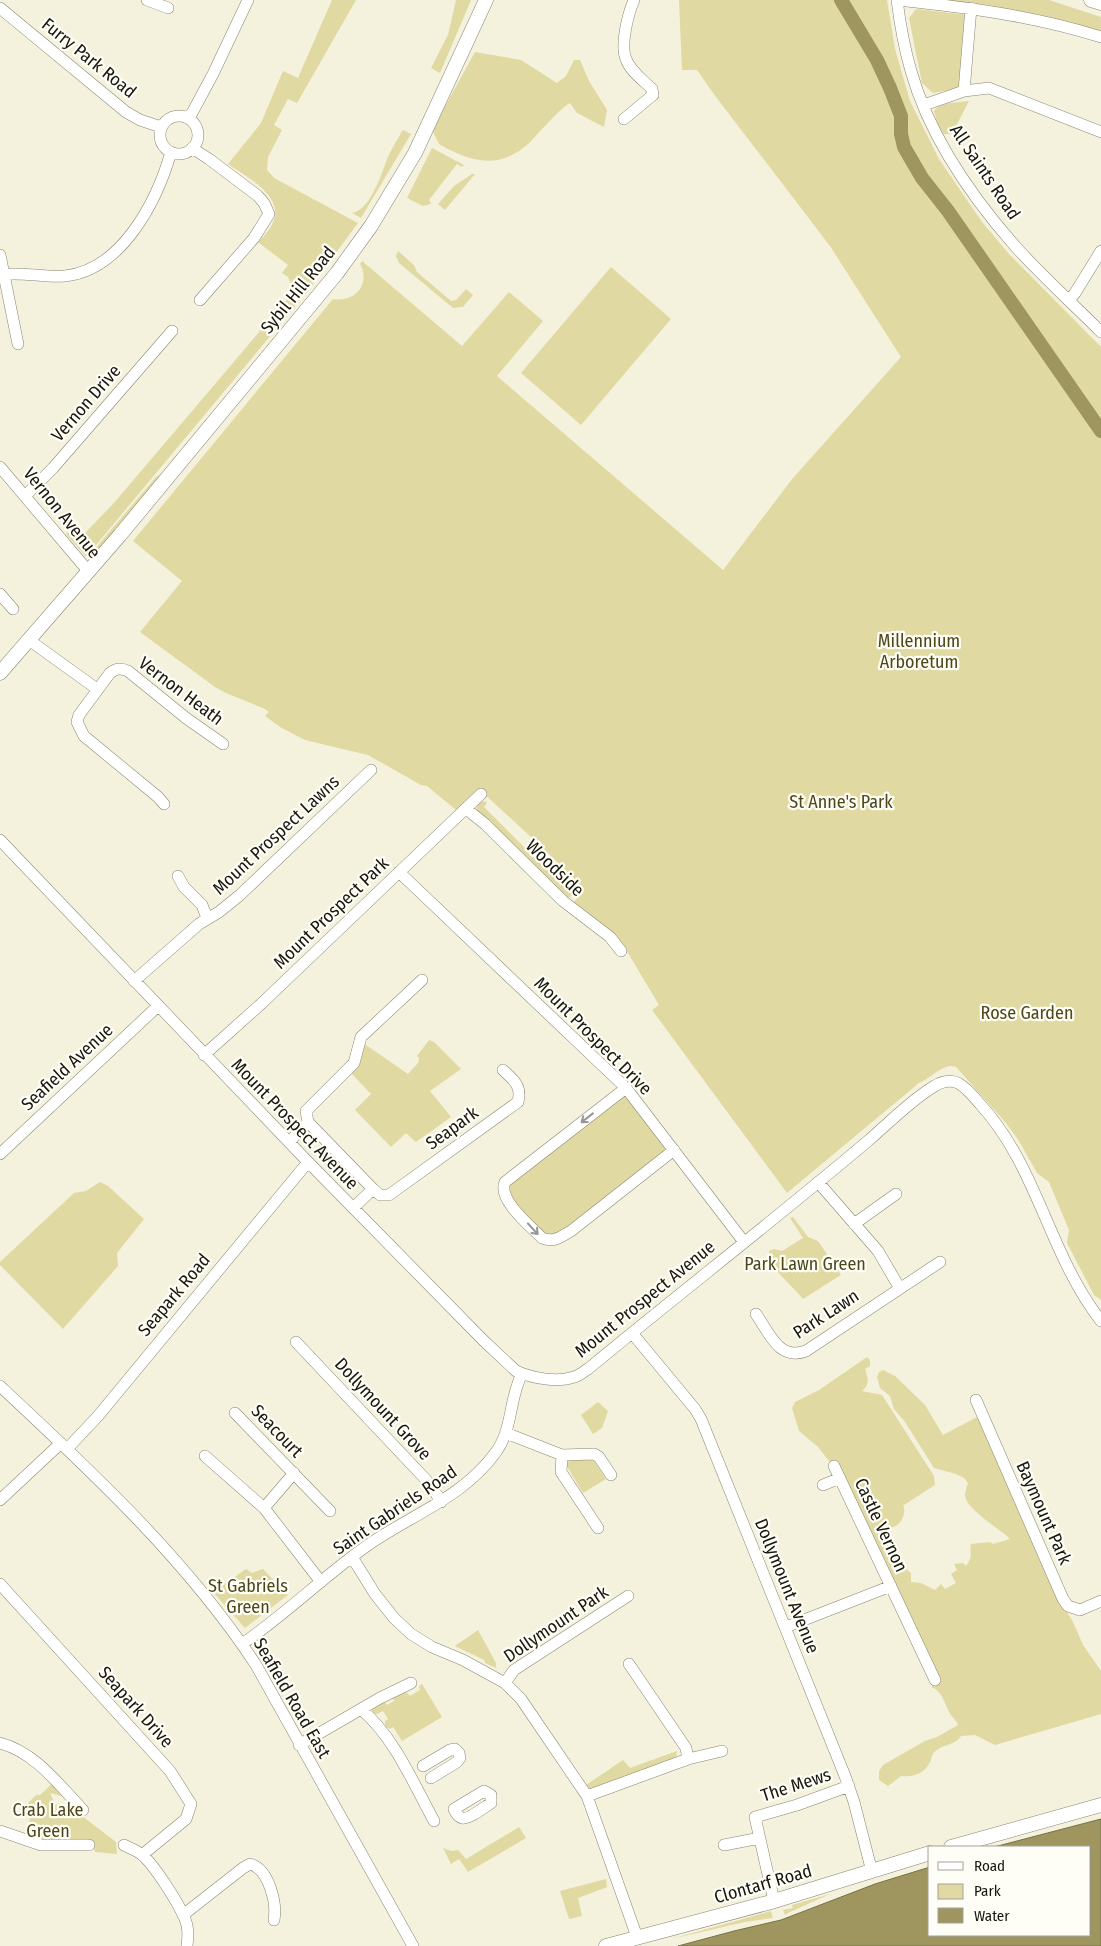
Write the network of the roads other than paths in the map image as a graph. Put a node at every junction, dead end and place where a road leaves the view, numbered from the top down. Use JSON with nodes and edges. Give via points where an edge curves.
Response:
{"nodes":[{"id":1,"x":147,"y":0,"type":"edge"},
{"id":2,"x":248,"y":0,"type":"edge"},
{"id":3,"x":486,"y":0,"type":"edge"},
{"id":4,"x":634,"y":0,"type":"edge"},
{"id":5,"x":897,"y":0,"type":"edge"},
{"id":6,"x":1091,"y":0,"type":"edge"},
{"id":7,"x":1101,"y":3,"type":"edge"},
{"id":8,"x":0,"y":8,"type":"edge"},
{"id":9,"x":168,"y":8,"type":"dead end"},
{"id":10,"x":971,"y":8,"type":"junction"},
{"id":11,"x":1101,"y":37,"type":"edge"},
{"id":12,"x":964,"y":91,"type":"junction"},
{"id":13,"x":924,"y":105,"type":"junction"},
{"id":14,"x":187,"y":118,"type":"junction"},
{"id":15,"x":624,"y":119,"type":"dead end"},
{"id":16,"x":161,"y":127,"type":"junction"},
{"id":17,"x":1101,"y":132,"type":"edge"},
{"id":18,"x":192,"y":148,"type":"junction"},
{"id":19,"x":172,"y":152,"type":"junction"},
{"id":20,"x":1101,"y":252,"type":"edge"},
{"id":21,"x":0,"y":255,"type":"edge"},
{"id":22,"x":2,"y":275,"type":"edge"},
{"id":23,"x":200,"y":300,"type":"dead end"},
{"id":24,"x":1069,"y":300,"type":"junction"},
{"id":25,"x":172,"y":330,"type":"dead end"},
{"id":26,"x":1101,"y":332,"type":"edge"},
{"id":27,"x":18,"y":344,"type":"dead end"},
{"id":28,"x":0,"y":467,"type":"edge"},
{"id":29,"x":25,"y":496,"type":"junction"},
{"id":30,"x":90,"y":572,"type":"junction"},
{"id":31,"x":0,"y":594,"type":"edge"},
{"id":32,"x":13,"y":609,"type":"dead end"},
{"id":33,"x":29,"y":640,"type":"junction"},
{"id":34,"x":0,"y":673,"type":"edge"},
{"id":35,"x":97,"y":689,"type":"junction"},
{"id":36,"x":222,"y":744,"type":"dead end"},
{"id":37,"x":371,"y":770,"type":"dead end"},
{"id":38,"x":481,"y":794,"type":"dead end"},
{"id":39,"x":164,"y":804,"type":"dead end"},
{"id":40,"x":465,"y":810,"type":"junction"},
{"id":41,"x":0,"y":840,"type":"edge"},
{"id":42,"x":398,"y":872,"type":"junction"},
{"id":43,"x":178,"y":876,"type":"dead end"},
{"id":44,"x":207,"y":918,"type":"junction"},
{"id":45,"x":621,"y":951,"type":"dead end"},
{"id":46,"x":422,"y":980,"type":"dead end"},
{"id":47,"x":134,"y":981,"type":"junction"},
{"id":48,"x":158,"y":1006,"type":"junction"},
{"id":49,"x":204,"y":1055,"type":"junction"},
{"id":50,"x":503,"y":1070,"type":"dead end"},
{"id":51,"x":626,"y":1088,"type":"junction"},
{"id":52,"x":308,"y":1122,"type":"junction"},
{"id":53,"x":293,"y":1138,"type":"dead end"},
{"id":54,"x":674,"y":1150,"type":"junction"},
{"id":55,"x":0,"y":1154,"type":"edge"},
{"id":56,"x":308,"y":1162,"type":"junction"},
{"id":57,"x":818,"y":1182,"type":"junction"},
{"id":58,"x":373,"y":1189,"type":"junction"},
{"id":59,"x":896,"y":1194,"type":"dead end"},
{"id":60,"x":353,"y":1208,"type":"junction"},
{"id":61,"x":854,"y":1224,"type":"junction"},
{"id":62,"x":744,"y":1242,"type":"junction"},
{"id":63,"x":940,"y":1262,"type":"dead end"},
{"id":64,"x":900,"y":1287,"type":"junction"},
{"id":65,"x":756,"y":1314,"type":"dead end"},
{"id":66,"x":1101,"y":1321,"type":"edge"},
{"id":67,"x":632,"y":1332,"type":"junction"},
{"id":68,"x":296,"y":1342,"type":"dead end"},
{"id":69,"x":522,"y":1374,"type":"junction"},
{"id":70,"x":0,"y":1386,"type":"edge"},
{"id":71,"x":976,"y":1400,"type":"dead end"},
{"id":72,"x":235,"y":1413,"type":"dead end"},
{"id":73,"x":506,"y":1433,"type":"junction"},
{"id":74,"x":64,"y":1446,"type":"junction"},
{"id":75,"x":562,"y":1455,"type":"junction"},
{"id":76,"x":205,"y":1456,"type":"dead end"},
{"id":77,"x":834,"y":1466,"type":"dead end"},
{"id":78,"x":294,"y":1473,"type":"junction"},
{"id":79,"x":611,"y":1475,"type":"dead end"},
{"id":80,"x":840,"y":1478,"type":"junction"},
{"id":81,"x":823,"y":1485,"type":"dead end"},
{"id":82,"x":0,"y":1500,"type":"edge"},
{"id":83,"x":441,"y":1502,"type":"junction"},
{"id":84,"x":264,"y":1508,"type":"junction"},
{"id":85,"x":330,"y":1512,"type":"dead end"},
{"id":86,"x":598,"y":1528,"type":"dead end"},
{"id":87,"x":352,"y":1557,"type":"junction"},
{"id":88,"x":321,"y":1582,"type":"junction"},
{"id":89,"x":0,"y":1584,"type":"edge"},
{"id":90,"x":891,"y":1586,"type":"junction"},
{"id":91,"x":628,"y":1596,"type":"dead end"},
{"id":92,"x":1101,"y":1602,"type":"edge"},
{"id":93,"x":786,"y":1627,"type":"junction"},
{"id":94,"x":242,"y":1644,"type":"junction"},
{"id":95,"x":630,"y":1664,"type":"dead end"},
{"id":96,"x":935,"y":1680,"type":"dead end"},
{"id":97,"x":410,"y":1683,"type":"dead end"},
{"id":98,"x":505,"y":1683,"type":"junction"},
{"id":99,"x":362,"y":1709,"type":"junction"},
{"id":100,"x":0,"y":1743,"type":"edge"},
{"id":101,"x":299,"y":1745,"type":"junction"},
{"id":102,"x":722,"y":1751,"type":"dead end"},
{"id":103,"x":688,"y":1759,"type":"junction"},
{"id":104,"x":424,"y":1766,"type":"dead end"},
{"id":105,"x":431,"y":1778,"type":"dead end"},
{"id":106,"x":849,"y":1786,"type":"junction"},
{"id":107,"x":588,"y":1796,"type":"junction"},
{"id":108,"x":1101,"y":1805,"type":"edge"},
{"id":109,"x":84,"y":1810,"type":"dead end"},
{"id":110,"x":434,"y":1821,"type":"dead end"},
{"id":111,"x":0,"y":1831,"type":"edge"},
{"id":112,"x":760,"y":1838,"type":"junction"},
{"id":113,"x":89,"y":1845,"type":"dead end"},
{"id":114,"x":124,"y":1845,"type":"dead end"},
{"id":115,"x":724,"y":1845,"type":"dead end"},
{"id":116,"x":955,"y":1846,"type":"edge"},
{"id":117,"x":142,"y":1854,"type":"junction"},
{"id":118,"x":928,"y":1854,"type":"edge"},
{"id":119,"x":872,"y":1872,"type":"junction"},
{"id":120,"x":774,"y":1901,"type":"junction"},
{"id":121,"x":183,"y":1915,"type":"junction"},
{"id":122,"x":274,"y":1920,"type":"dead end"},
{"id":123,"x":637,"y":1937,"type":"junction"},
{"id":124,"x":187,"y":1946,"type":"edge"},
{"id":125,"x":414,"y":1946,"type":"edge"},
{"id":126,"x":606,"y":1946,"type":"edge"}],
"edges":[{"from":1,"to":9,"type":"street"},
{"from":2,"to":14,"type":"street","via":[[204,93]]},
{"from":3,"to":30,"type":"main road","name":"Sybil Hill Road","via":[[424,136],[366,233],[315,300]]},
{"from":4,"to":15,"type":"street","via":[[625,32],[624,54],[626,61],[654,92]]},
{"from":5,"to":10,"type":"street"},
{"from":5,"to":13,"type":"street","name":"All Saints Road","via":[[904,47]]},
{"from":6,"to":7,"type":"main road"},
{"from":8,"to":16,"type":"street","name":"Furry Park Road","via":[[126,112]]},
{"from":10,"to":11,"type":"street","via":[[1038,20]]},
{"from":10,"to":12,"type":"street"},
{"from":12,"to":13,"type":"street"},
{"from":12,"to":17,"type":"street","via":[[989,88]]},
{"from":13,"to":24,"type":"street","name":"All Saints Road","via":[[945,149],[996,222]]},
{"from":14,"to":16,"type":"street","via":[[175,116]]},
{"from":14,"to":18,"type":"street","via":[[197,132]]},
{"from":16,"to":19,"type":"street","via":[[162,144]]},
{"from":18,"to":19,"type":"street","via":[[182,153]]},
{"from":18,"to":23,"type":"street","via":[[258,196],[268,214],[254,238]]},
{"from":19,"to":22,"type":"street","via":[[150,202],[113,255],[90,270],[65,276]]},
{"from":20,"to":24,"type":"street"},
{"from":21,"to":22,"type":"street"},
{"from":22,"to":27,"type":"street"},
{"from":24,"to":26,"type":"street","name":"All Saints Road"},
{"from":25,"to":29,"type":"street","name":"Vernon Drive"},
{"from":28,"to":29,"type":"street","name":"Vernon Avenue"},
{"from":29,"to":30,"type":"street","name":"Vernon Avenue"},
{"from":30,"to":33,"type":"main road","name":"Vernon Avenue"},
{"from":31,"to":32,"type":"street"},
{"from":33,"to":34,"type":"main road","name":"Vernon Avenue"},
{"from":33,"to":35,"type":"street"},
{"from":35,"to":36,"type":"street","name":"Vernon Heath","via":[[115,669],[128,671]]},
{"from":35,"to":39,"type":"street","name":"Vernon Heath","via":[[79,715],[80,730]]},
{"from":37,"to":44,"type":"street","name":"Mount Prospect Lawns","via":[[240,895]]},
{"from":38,"to":40,"type":"street","name":"Mount Prospect Park"},
{"from":40,"to":42,"type":"street","name":"Mount Prospect Park"},
{"from":40,"to":45,"type":"street","name":"Woodside","via":[[485,824],[567,906],[610,937]]},
{"from":41,"to":47,"type":"street","name":"Mount Prospect Avenue"},
{"from":42,"to":49,"type":"street","name":"Mount Prospect Park"},
{"from":42,"to":51,"type":"street","name":"Mount Prospect Drive"},
{"from":43,"to":44,"type":"street","via":[[202,905]]},
{"from":44,"to":47,"type":"street","name":"Mount Prospect Lawns"},
{"from":46,"to":52,"type":"street","via":[[361,1037],[354,1063],[306,1111]]},
{"from":47,"to":48,"type":"street","name":"Mount Prospect Avenue"},
{"from":48,"to":49,"type":"street","name":"Mount Prospect Avenue"},
{"from":48,"to":55,"type":"street","name":"Seafield Avenue"},
{"from":49,"to":56,"type":"street","name":"Mount Prospect Avenue"},
{"from":50,"to":58,"type":"street","name":"Seapark","via":[[518,1084],[518,1102],[389,1195]]},
{"from":51,"to":54,"type":"street","name":"Mount Prospect Drive"},
{"from":51,"to":54,"type":"street","one_way":true,"via":[[505,1182],[506,1200],[542,1238],[556,1240]]},
{"from":52,"to":53,"type":"street"},
{"from":52,"to":58,"type":"street"},
{"from":54,"to":62,"type":"street","name":"Mount Prospect Drive"},
{"from":56,"to":60,"type":"street","name":"Mount Prospect Avenue"},
{"from":56,"to":74,"type":"street","name":"Seapark Road","via":[[98,1416]]},
{"from":57,"to":61,"type":"street"},
{"from":57,"to":62,"type":"street","name":"Mount Prospect Avenue"},
{"from":57,"to":66,"type":"street","name":"Mount Prospect Avenue","via":[[933,1087],[949,1081],[958,1083],[984,1109],[1010,1143],[1071,1274],[1085,1301]]},
{"from":58,"to":60,"type":"street"},
{"from":59,"to":61,"type":"street"},
{"from":60,"to":69,"type":"street","name":"Mount Prospect Avenue","via":[[484,1341]]},
{"from":61,"to":64,"type":"street","via":[[878,1251]]},
{"from":62,"to":67,"type":"street","name":"Mount Prospect Avenue"},
{"from":63,"to":64,"type":"street","name":"Park Lawn"},
{"from":64,"to":65,"type":"street","name":"Park Lawn","via":[[796,1355],[780,1348]]},
{"from":67,"to":69,"type":"street","name":"Mount Prospect Avenue","via":[[588,1370],[573,1378],[544,1380]]},
{"from":67,"to":93,"type":"street","name":"Dollymount Avenue","via":[[701,1419]]},
{"from":68,"to":83,"type":"street","name":"Dollymount Grove","via":[[431,1486]]},
{"from":69,"to":73,"type":"street","name":"Saint Gabriels Road","via":[[515,1388]]},
{"from":70,"to":74,"type":"street","name":"Seafield Road East"},
{"from":71,"to":92,"type":"street","name":"Baymount Park","via":[[1063,1599],[1068,1606],[1080,1610]]},
{"from":72,"to":78,"type":"street","name":"Seacourt"},
{"from":73,"to":75,"type":"street"},
{"from":73,"to":83,"type":"street","name":"Saint Gabriels Road","via":[[498,1451],[485,1467]]},
{"from":74,"to":82,"type":"street","name":"Seapark Road"},
{"from":74,"to":94,"type":"street","name":"Seafield Road East","via":[[190,1576]]},
{"from":75,"to":79,"type":"street","via":[[600,1456]]},
{"from":75,"to":86,"type":"street","via":[[561,1472]]},
{"from":76,"to":84,"type":"street"},
{"from":77,"to":80,"type":"street","name":"Castle Vernon"},
{"from":78,"to":84,"type":"street","name":"Seacourt"},
{"from":78,"to":85,"type":"street","name":"Seacourt"},
{"from":80,"to":81,"type":"street","name":"Castle Vernon"},
{"from":80,"to":90,"type":"street","name":"Castle Vernon"},
{"from":83,"to":87,"type":"street","name":"Saint Gabriels Road"},
{"from":84,"to":88,"type":"street"},
{"from":87,"to":88,"type":"street","name":"Saint Gabriels Road"},
{"from":87,"to":98,"type":"street","name":"Dollymount Park","via":[[375,1594],[411,1634]]},
{"from":88,"to":94,"type":"street","name":"Saint Gabriels Road"},
{"from":89,"to":117,"type":"street","name":"Seapark Drive","via":[[170,1770],[186,1794],[191,1804],[186,1819]]},
{"from":90,"to":93,"type":"street","name":"Castle Vernon"},
{"from":90,"to":96,"type":"street","name":"Castle Vernon","via":[[922,1662]]},
{"from":91,"to":98,"type":"street","name":"Dollymount Park","via":[[514,1670]]},
{"from":93,"to":106,"type":"street","name":"Dollymount Avenue"},
{"from":94,"to":101,"type":"street","name":"Seafield Road East"},
{"from":95,"to":103,"type":"street","via":[[686,1748]]},
{"from":97,"to":99,"type":"street"},
{"from":98,"to":107,"type":"street","name":"Dollymount Park","via":[[521,1699]]},
{"from":99,"to":101,"type":"street"},
{"from":99,"to":110,"type":"street","via":[[393,1748]]},
{"from":100,"to":109,"type":"street","via":[[17,1748],[32,1758]]},
{"from":101,"to":125,"type":"street","name":"Seafield Road East"},
{"from":102,"to":103,"type":"street"},
{"from":103,"to":107,"type":"street"},
{"from":104,"to":105,"type":"street","via":[[450,1750],[455,1749],[459,1753],[457,1762]]},
{"from":106,"to":112,"type":"street","name":"The Mews","via":[[755,1817]]},
{"from":106,"to":119,"type":"street","name":"Dollymount Avenue"},
{"from":107,"to":123,"type":"street","name":"Dollymount Park"},
{"from":108,"to":116,"type":"main road"},
{"from":111,"to":113,"type":"street","via":[[41,1845]]},
{"from":112,"to":115,"type":"street"},
{"from":112,"to":120,"type":"street"},
{"from":114,"to":117,"type":"street"},
{"from":117,"to":121,"type":"street"},
{"from":118,"to":119,"type":"main road","name":"Clontarf Road"},
{"from":119,"to":120,"type":"main road","name":"Clontarf Road"},
{"from":120,"to":123,"type":"main road","name":"Clontarf Road"},
{"from":121,"to":122,"type":"street","via":[[250,1864],[261,1870],[273,1894]]},
{"from":121,"to":124,"type":"street","via":[[188,1931]]},
{"from":123,"to":126,"type":"main road","name":"Clontarf Road"}]}
